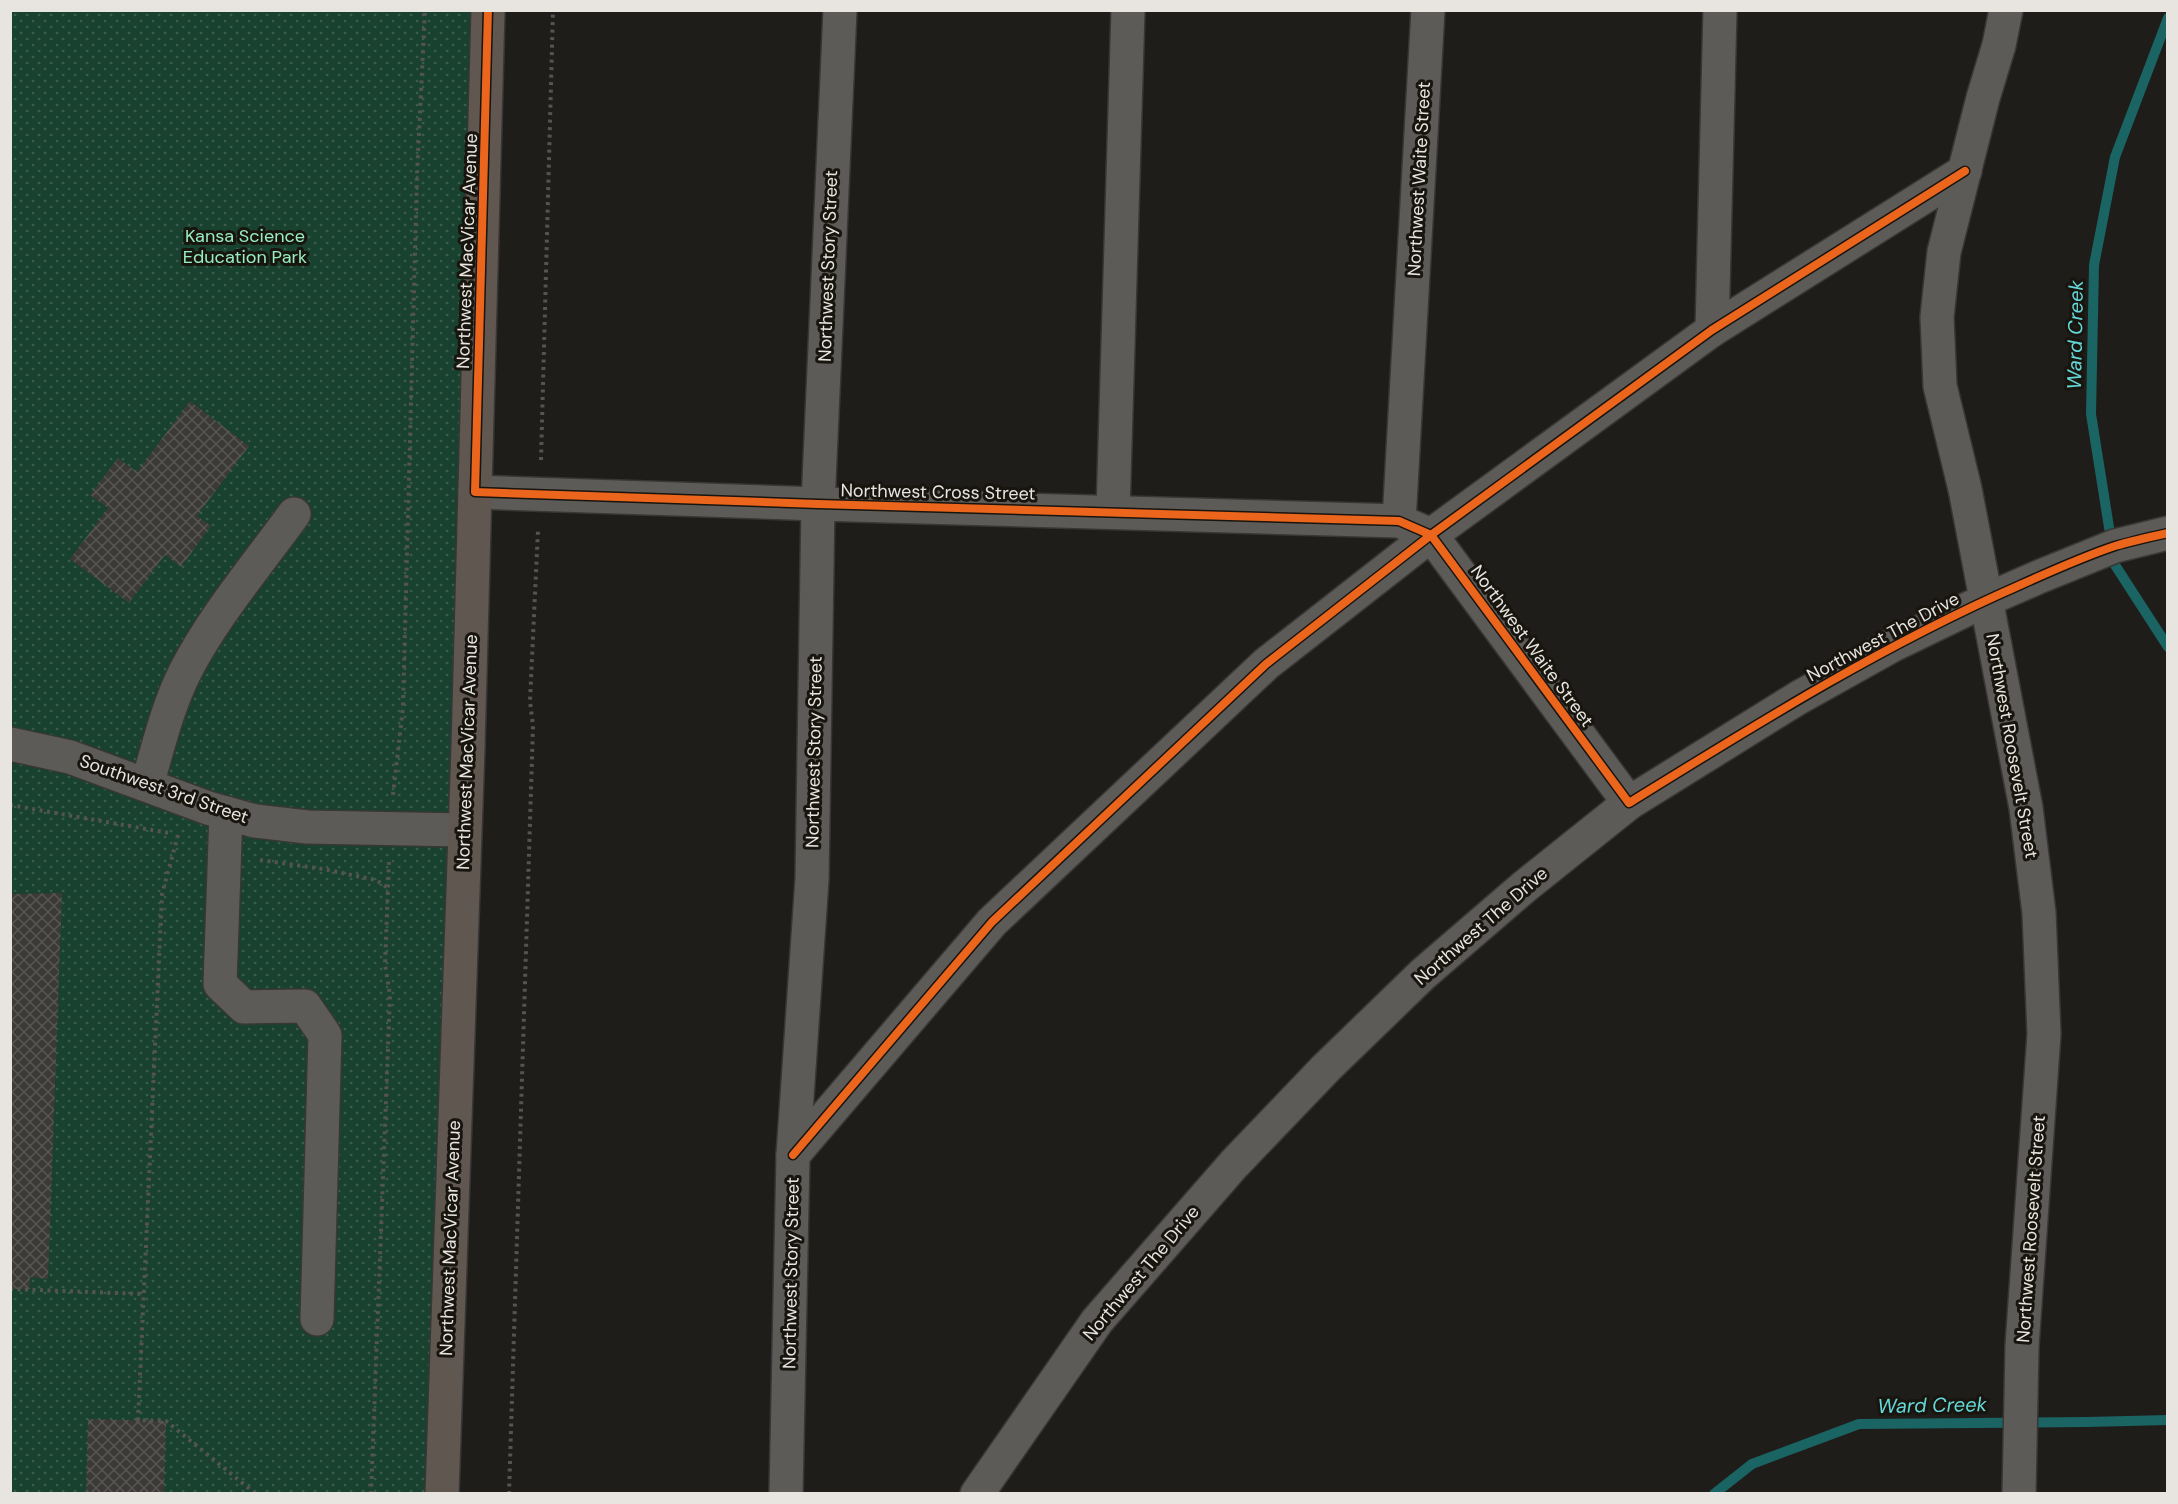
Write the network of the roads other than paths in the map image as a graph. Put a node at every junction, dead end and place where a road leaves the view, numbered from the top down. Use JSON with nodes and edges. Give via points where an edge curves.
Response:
{"nodes":[{"id":1,"x":488,"y":10,"type":"edge"},
{"id":2,"x":840,"y":10,"type":"edge"},
{"id":3,"x":1128,"y":10,"type":"edge"},
{"id":4,"x":1428,"y":10,"type":"edge"},
{"id":5,"x":1720,"y":10,"type":"edge"},
{"id":6,"x":2006,"y":10,"type":"edge"},
{"id":7,"x":1965,"y":171,"type":"junction"},
{"id":8,"x":1713,"y":330,"type":"junction"},
{"id":9,"x":475,"y":492,"type":"junction"},
{"id":10,"x":818,"y":504,"type":"junction"},
{"id":11,"x":1113,"y":512,"type":"junction"},
{"id":12,"x":294,"y":514,"type":"dead end"},
{"id":13,"x":1400,"y":520,"type":"junction"},
{"id":14,"x":2168,"y":533,"type":"edge"},
{"id":15,"x":1431,"y":536,"type":"junction"},
{"id":16,"x":1986,"y":600,"type":"junction"},
{"id":17,"x":10,"y":744,"type":"edge"},
{"id":18,"x":147,"y":785,"type":"junction"},
{"id":19,"x":1629,"y":803,"type":"junction"},
{"id":20,"x":226,"y":813,"type":"junction"},
{"id":21,"x":463,"y":830,"type":"junction"},
{"id":22,"x":794,"y":1155,"type":"junction"},
{"id":23,"x":317,"y":1319,"type":"dead end"},
{"id":24,"x":442,"y":1494,"type":"edge"},
{"id":25,"x":786,"y":1494,"type":"edge"},
{"id":26,"x":977,"y":1494,"type":"edge"},
{"id":27,"x":2019,"y":1494,"type":"edge"}],
"edges":[{"from":1,"to":9,"type":"main road","name":"Northwest MacVicar Avenue"},
{"from":2,"to":10,"type":"street","name":"Northwest Story Street"},
{"from":3,"to":11,"type":"street"},
{"from":4,"to":13,"type":"street","name":"Northwest Waite Street"},
{"from":5,"to":8,"type":"street"},
{"from":6,"to":7,"type":"street","name":"Northwest Roosevelt Street"},
{"from":7,"to":8,"type":"street"},
{"from":7,"to":16,"type":"street","name":"Northwest Roosevelt Street","via":[[1944,252],[1938,317],[1940,386]]},
{"from":8,"to":15,"type":"street"},
{"from":9,"to":10,"type":"street","name":"Northwest Cross Street"},
{"from":9,"to":21,"type":"main road","name":"Northwest MacVicar Avenue"},
{"from":10,"to":11,"type":"street","name":"Northwest Cross Street"},
{"from":10,"to":22,"type":"street","name":"Northwest Story Street","via":[[812,879]]},
{"from":11,"to":13,"type":"street","name":"Northwest Cross Street"},
{"from":12,"to":18,"type":"street","via":[[202,640],[171,705]]},
{"from":13,"to":15,"type":"street","name":"Northwest Waite Street"},
{"from":14,"to":16,"type":"street","name":"Northwest The Drive","via":[[2115,546]]},
{"from":15,"to":19,"type":"street","name":"Northwest Waite Street"},
{"from":15,"to":22,"type":"street","via":[[1266,664],[992,922]]},
{"from":16,"to":19,"type":"street","name":"Northwest The Drive","via":[[1891,646],[1798,698]]},
{"from":16,"to":27,"type":"street","name":"Northwest Roosevelt Street","via":[[2026,808],[2039,913],[2044,1034],[2022,1346]]},
{"from":17,"to":18,"type":"street","name":"Southwest 3rd Street","via":[[70,757]]},
{"from":18,"to":20,"type":"street","name":"Southwest 3rd Street"},
{"from":19,"to":26,"type":"street","name":"Northwest The Drive","via":[[1423,974],[1234,1164],[1097,1321]]},
{"from":20,"to":21,"type":"street","name":"Southwest 3rd Street","via":[[307,827]]},
{"from":20,"to":23,"type":"street","via":[[220,984],[244,1007],[305,1006],[325,1035]]},
{"from":21,"to":24,"type":"main road","name":"Northwest MacVicar Avenue"},
{"from":22,"to":25,"type":"street","name":"Northwest Story Street"}]}
